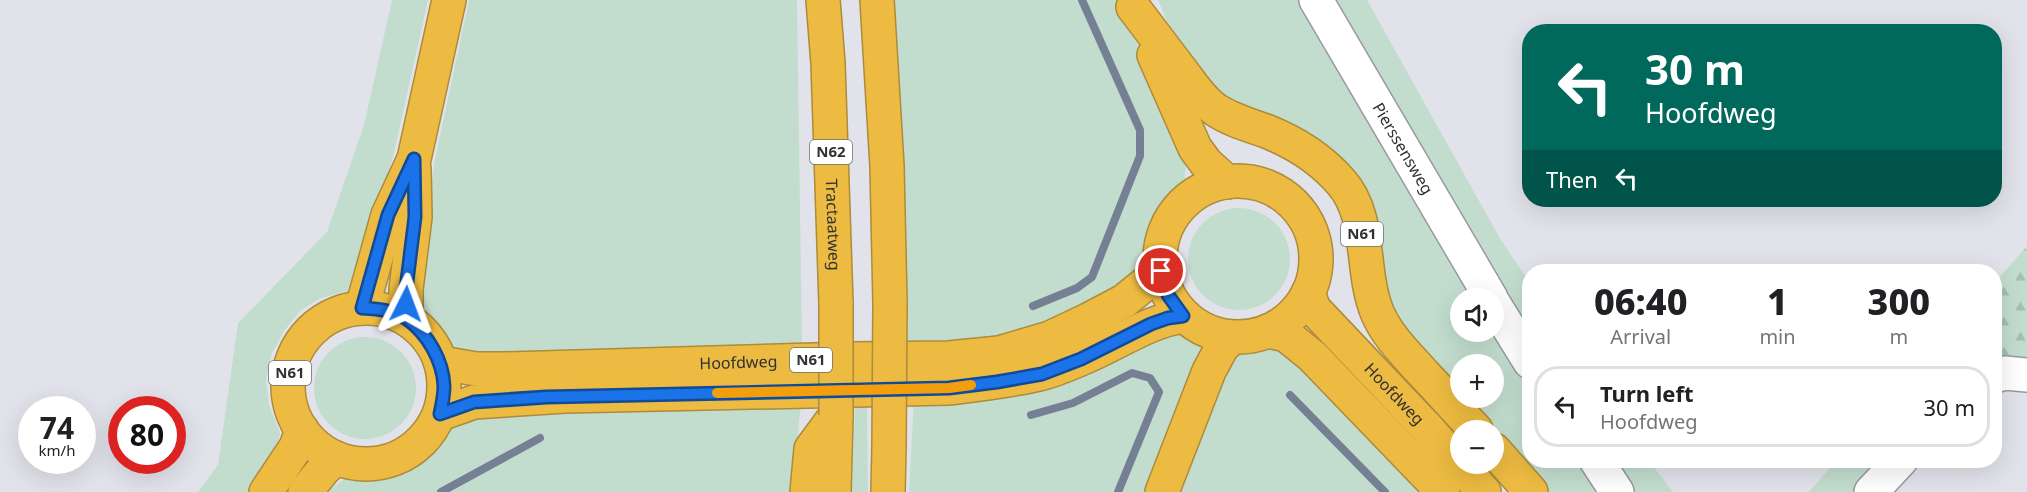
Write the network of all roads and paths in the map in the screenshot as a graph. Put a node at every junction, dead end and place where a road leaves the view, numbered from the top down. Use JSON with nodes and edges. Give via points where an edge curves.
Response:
{"nodes":[{"id":1,"x":449,"y":0,"type":"edge"},
{"id":2,"x":823,"y":0,"type":"edge"},
{"id":3,"x":877,"y":0,"type":"edge"},
{"id":4,"x":1316,"y":0,"type":"edge"},
{"id":5,"x":1131,"y":4,"type":"edge"},
{"id":6,"x":414,"y":159,"type":"junction"},
{"id":7,"x":1227,"y":182,"type":"junction"},
{"id":8,"x":1161,"y":271,"type":"junction"},
{"id":9,"x":1485,"y":288,"type":"edge"},
{"id":10,"x":1308,"y":293,"type":"junction"},
{"id":11,"x":362,"y":308,"type":"junction"},
{"id":12,"x":1183,"y":316,"type":"junction"},
{"id":13,"x":406,"y":318,"type":"junction"},
{"id":14,"x":1504,"y":320,"type":"edge"},
{"id":15,"x":1268,"y":331,"type":"junction"},
{"id":16,"x":1231,"y":338,"type":"junction"},
{"id":17,"x":1522,"y":349,"type":"edge"},
{"id":18,"x":441,"y":363,"type":"junction"},
{"id":19,"x":2002,"y":374,"type":"edge"},
{"id":20,"x":2027,"y":375,"type":"edge"},
{"id":21,"x":440,"y":414,"type":"junction"},
{"id":22,"x":1467,"y":420,"type":"edge"},
{"id":23,"x":302,"y":430,"type":"junction"},
{"id":24,"x":823,"y":449,"type":"junction"},
{"id":25,"x":336,"y":458,"type":"junction"},
{"id":26,"x":1504,"y":461,"type":"edge"},
{"id":27,"x":1601,"y":468,"type":"edge"},
{"id":28,"x":1894,"y":468,"type":"edge"},
{"id":29,"x":266,"y":492,"type":"edge"},
{"id":30,"x":305,"y":492,"type":"edge"},
{"id":31,"x":807,"y":492,"type":"edge"},
{"id":32,"x":834,"y":492,"type":"edge"},
{"id":33,"x":888,"y":492,"type":"edge"},
{"id":34,"x":1162,"y":492,"type":"edge"},
{"id":35,"x":1443,"y":492,"type":"edge"},
{"id":36,"x":1484,"y":492,"type":"edge"},
{"id":37,"x":1531,"y":492,"type":"edge"},
{"id":38,"x":1617,"y":492,"type":"edge"},
{"id":39,"x":1871,"y":492,"type":"edge"}],
"edges":[{"from":1,"to":6,"type":"highway"},
{"from":2,"to":24,"type":"highway","name":"Tractaatweg","number":"N62","bridge":true,"via":[[836,303],[836,415]]},
{"from":3,"to":33,"type":"highway","bridge":true,"via":[[887,166],[891,375]]},
{"from":4,"to":9,"type":"street","name":"Pierssensweg"},
{"from":5,"to":7,"type":"highway","via":[[1195,148]]},
{"from":5,"to":22,"type":"highway","number":"N61","via":[[1213,108],[1301,148],[1342,183],[1362,226],[1367,277],[1382,321]]},
{"from":6,"to":11,"type":"highway","via":[[388,215]]},
{"from":6,"to":13,"type":"highway","via":[[415,217]]},
{"from":7,"to":8,"type":"highway","via":[[1198,192],[1175,213],[1162,240]]},
{"from":7,"to":10,"type":"highway","via":[[1270,187],[1303,214],[1315,248],[1314,277]]},
{"from":8,"to":12,"type":"highway","via":[[1168,295]]},
{"from":8,"to":18,"type":"highway","name":"Hoofdweg","number":"N61","via":[[1124,301],[1089,320],[1050,338],[999,353],[949,358],[504,369]]},
{"from":10,"to":15,"type":"highway","via":[[1287,320]]},
{"from":10,"to":36,"type":"highway","name":"Hoofdweg","via":[[1314,309]]},
{"from":11,"to":13,"type":"highway","number":"N61","via":[[385,310]]},
{"from":11,"to":23,"type":"highway","number":"N61","via":[[324,321],[297,351],[289,378],[291,405]]},
{"from":12,"to":16,"type":"highway","via":[[1205,331]]},
{"from":12,"to":21,"type":"highway","name":"Hoofdweg","number":"N61","via":[[1151,324],[1042,374],[968,386],[565,396],[474,402]]},
{"from":13,"to":18,"type":"highway","number":"N61","via":[[420,331]]},
{"from":14,"to":17,"type":"street"},
{"from":15,"to":16,"type":"highway"},
{"from":15,"to":35,"type":"highway","name":"Hoofdweg","via":[[1286,335],[1312,357]]},
{"from":16,"to":34,"type":"highway","via":[[1209,371]]},
{"from":18,"to":21,"type":"highway","number":"N61","via":[[444,388]]},
{"from":19,"to":20,"type":"street"},
{"from":21,"to":25,"type":"highway","number":"N61","via":[[423,440],[399,459],[367,465]]},
{"from":23,"to":25,"type":"highway","number":"N61","via":[[316,447]]},
{"from":23,"to":29,"type":"highway","via":[[296,447]]},
{"from":24,"to":31,"type":"highway","number":"N62"},
{"from":24,"to":32,"type":"highway","number":"N62"},
{"from":25,"to":30,"type":"highway"},
{"from":26,"to":37,"type":"highway"},
{"from":27,"to":38,"type":"street"},
{"from":28,"to":39,"type":"street"}]}
